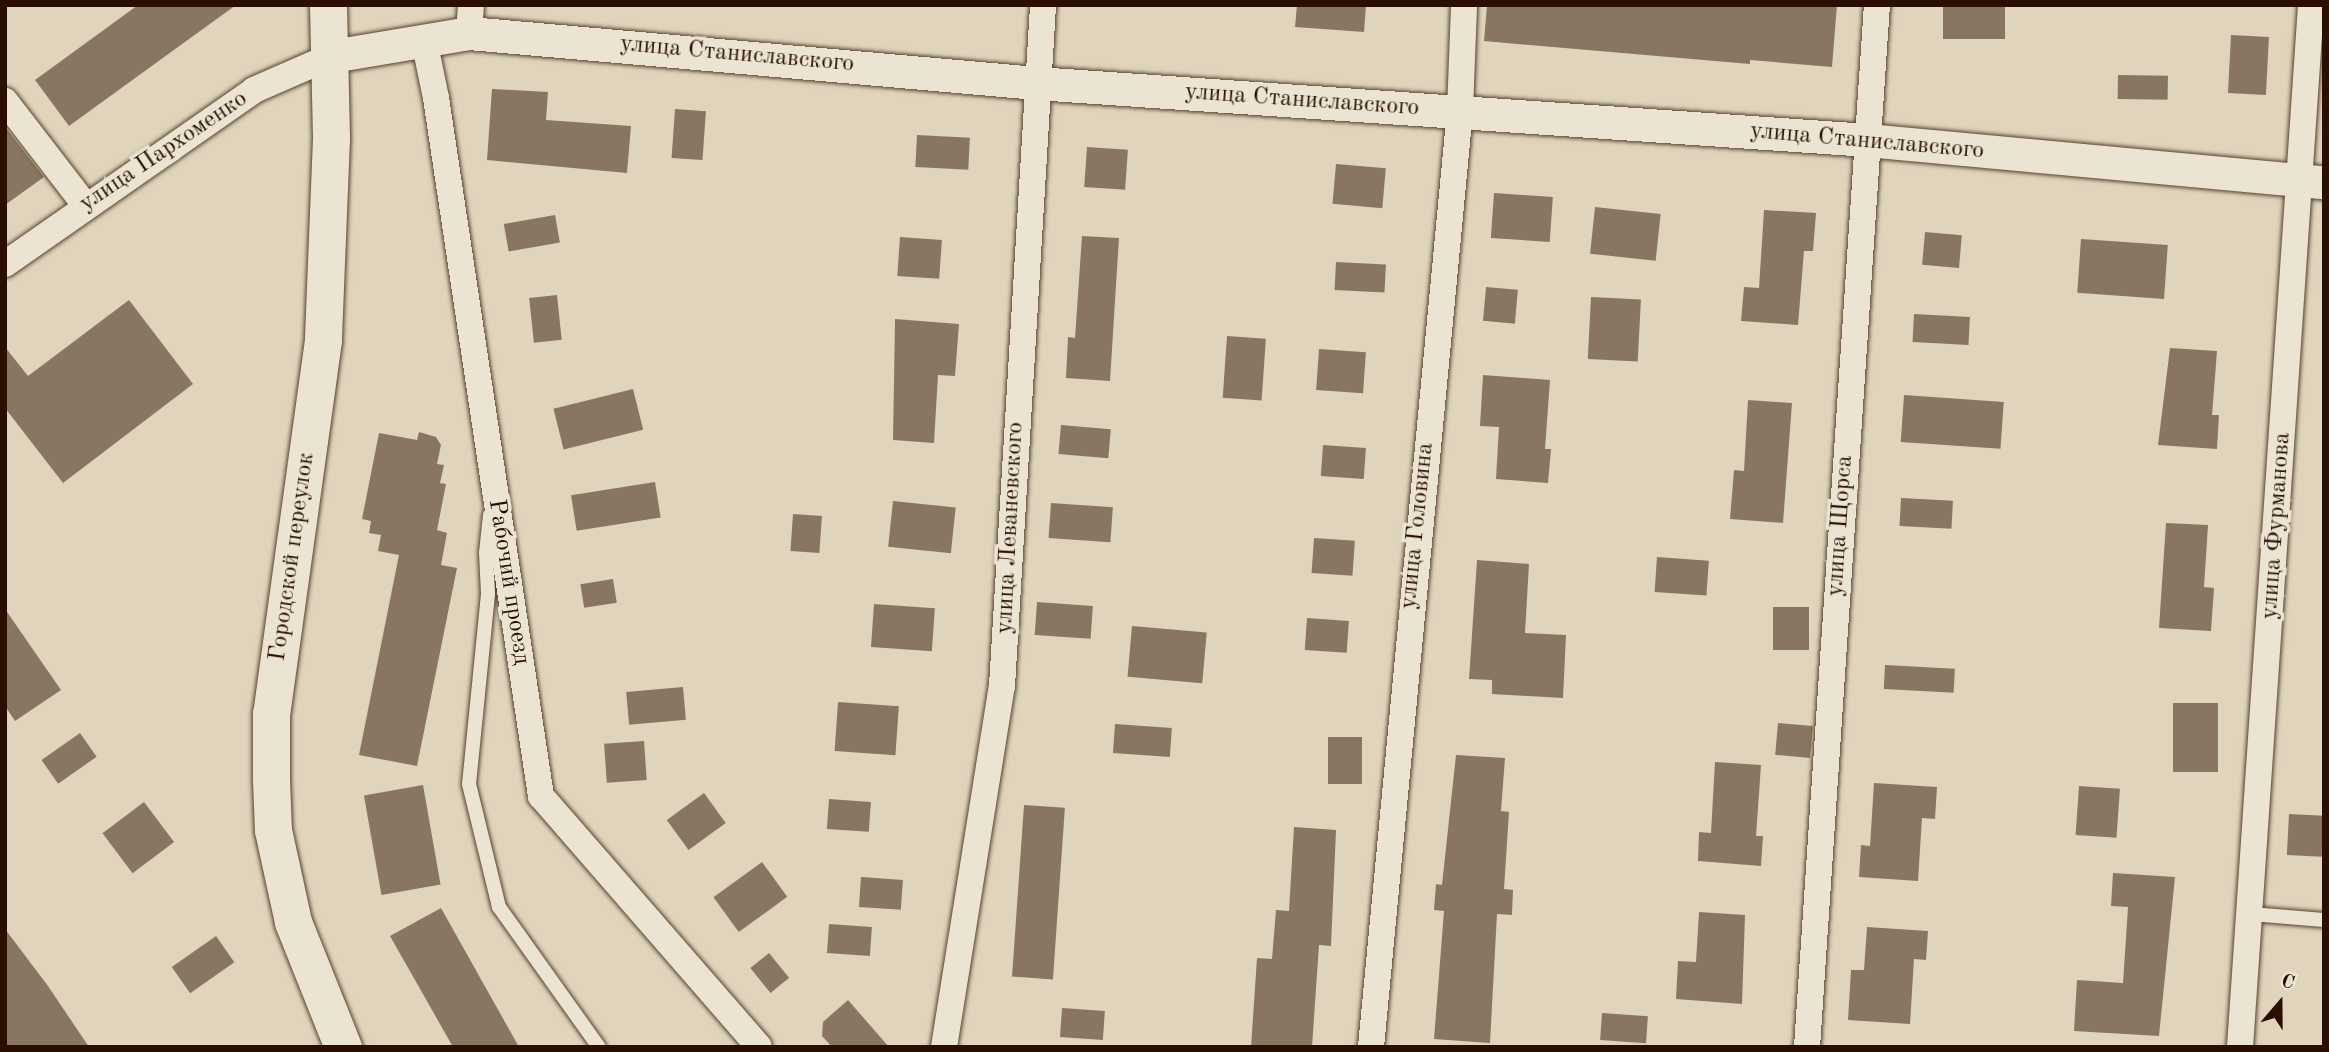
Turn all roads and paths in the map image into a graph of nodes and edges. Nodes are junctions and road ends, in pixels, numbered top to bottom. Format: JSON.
{"nodes":[{"id":1,"x":328,"y":5,"type":"edge"},
{"id":2,"x":1043,"y":5,"type":"edge"},
{"id":3,"x":1464,"y":5,"type":"edge"},
{"id":4,"x":1877,"y":5,"type":"edge"},
{"id":5,"x":2311,"y":5,"type":"edge"},
{"id":6,"x":470,"y":19,"type":"edge"},
{"id":7,"x":424,"y":40,"type":"junction"},
{"id":8,"x":332,"y":56,"type":"junction"},
{"id":9,"x":1036,"y":83,"type":"junction"},
{"id":10,"x":5,"y":101,"type":"edge"},
{"id":11,"x":1460,"y":111,"type":"junction"},
{"id":12,"x":1867,"y":140,"type":"junction"},
{"id":13,"x":2312,"y":181,"type":"edge"},
{"id":14,"x":85,"y":205,"type":"junction"},
{"id":15,"x":5,"y":264,"type":"edge"},
{"id":16,"x":493,"y":489,"type":"junction"},
{"id":17,"x":2251,"y":914,"type":"junction"},
{"id":18,"x":2324,"y":920,"type":"edge"},
{"id":19,"x":343,"y":1047,"type":"edge"},
{"id":20,"x":599,"y":1047,"type":"edge"},
{"id":21,"x":759,"y":1047,"type":"edge"},
{"id":22,"x":944,"y":1047,"type":"edge"},
{"id":23,"x":1371,"y":1047,"type":"edge"},
{"id":24,"x":1807,"y":1047,"type":"edge"},
{"id":25,"x":2240,"y":1047,"type":"edge"}],
"edges":[{"from":1,"to":8,"type":"main road"},
{"from":2,"to":9,"type":"street","name":"улица Леваневского"},
{"from":3,"to":11,"type":"street","name":"улица Головина"},
{"from":4,"to":12,"type":"street","name":"улица Щорса"},
{"from":5,"to":13,"type":"street","name":"улица Фурманова"},
{"from":6,"to":7,"type":"street","name":"улица Станиславского"},
{"from":6,"to":9,"type":"street","name":"улица Станиславского"},
{"from":7,"to":8,"type":"street","name":"улица Станиславского"},
{"from":7,"to":16,"type":"street","name":"Рабочий проезд"},
{"from":8,"to":14,"type":"street","name":"улица Пархоменко"},
{"from":8,"to":19,"type":"main road","name":"Городской переулок"},
{"from":9,"to":11,"type":"street","name":"улица Станиславского"},
{"from":9,"to":22,"type":"street","name":"улица Леваневского"},
{"from":10,"to":14,"type":"street"},
{"from":11,"to":12,"type":"street","name":"улица Станиславского"},
{"from":11,"to":23,"type":"street","name":"улица Головина"},
{"from":12,"to":13,"type":"street","name":"улица Станиславского"},
{"from":12,"to":24,"type":"street","name":"улица Щорса"},
{"from":13,"to":17,"type":"street","name":"улица Фурманова"},
{"from":14,"to":15,"type":"street","name":"улица Пархоменко"},
{"from":16,"to":20,"type":"lane"},
{"from":16,"to":21,"type":"street","name":"Рабочий проезд"},
{"from":17,"to":18,"type":"lane"},
{"from":17,"to":25,"type":"street","name":"улица Фурманова"}]}
